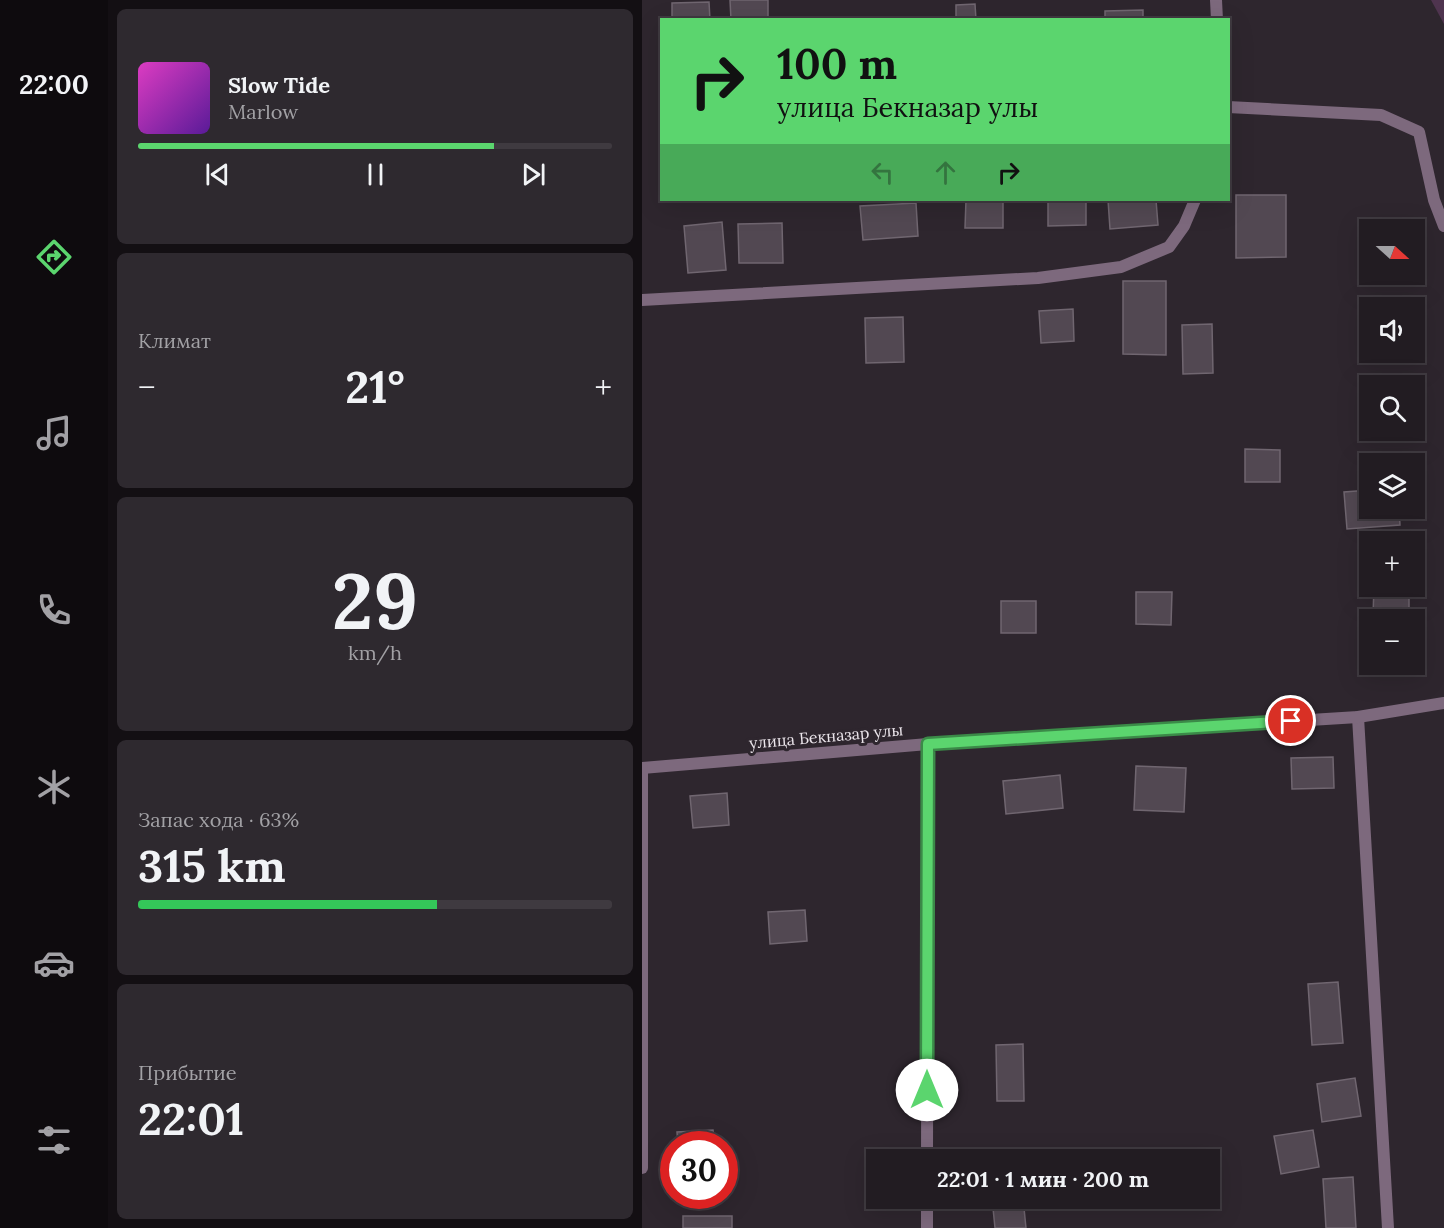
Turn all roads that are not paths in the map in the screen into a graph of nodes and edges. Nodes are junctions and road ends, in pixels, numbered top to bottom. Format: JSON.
{"nodes":[{"id":1,"x":1216,"y":0,"type":"edge"},
{"id":2,"x":1217,"y":18,"type":"edge"},
{"id":3,"x":1230,"y":107,"type":"edge"},
{"id":4,"x":1195,"y":201,"type":"edge"},
{"id":5,"x":1444,"y":226,"type":"edge"},
{"id":6,"x":642,"y":300,"type":"edge"},
{"id":7,"x":1444,"y":703,"type":"edge"},
{"id":8,"x":1358,"y":717,"type":"junction"},
{"id":9,"x":928,"y":744,"type":"junction"},
{"id":10,"x":642,"y":768,"type":"edge"},
{"id":11,"x":927,"y":1149,"type":"edge"},
{"id":12,"x":642,"y":1168,"type":"edge"},
{"id":13,"x":927,"y":1209,"type":"edge"},
{"id":14,"x":927,"y":1228,"type":"edge"},
{"id":15,"x":1388,"y":1228,"type":"edge"}],
"edges":[{"from":1,"to":2,"type":"street"},
{"from":3,"to":5,"type":"street"},
{"from":4,"to":6,"type":"street"},
{"from":7,"to":8,"type":"street","name":"улица Бекназар улы"},
{"from":8,"to":9,"type":"street","name":"улица Бекназар улы"},
{"from":8,"to":15,"type":"street"},
{"from":9,"to":10,"type":"street","name":"улица Бекназар улы"},
{"from":9,"to":11,"type":"street"},
{"from":10,"to":12,"type":"street"},
{"from":13,"to":14,"type":"street"}]}
